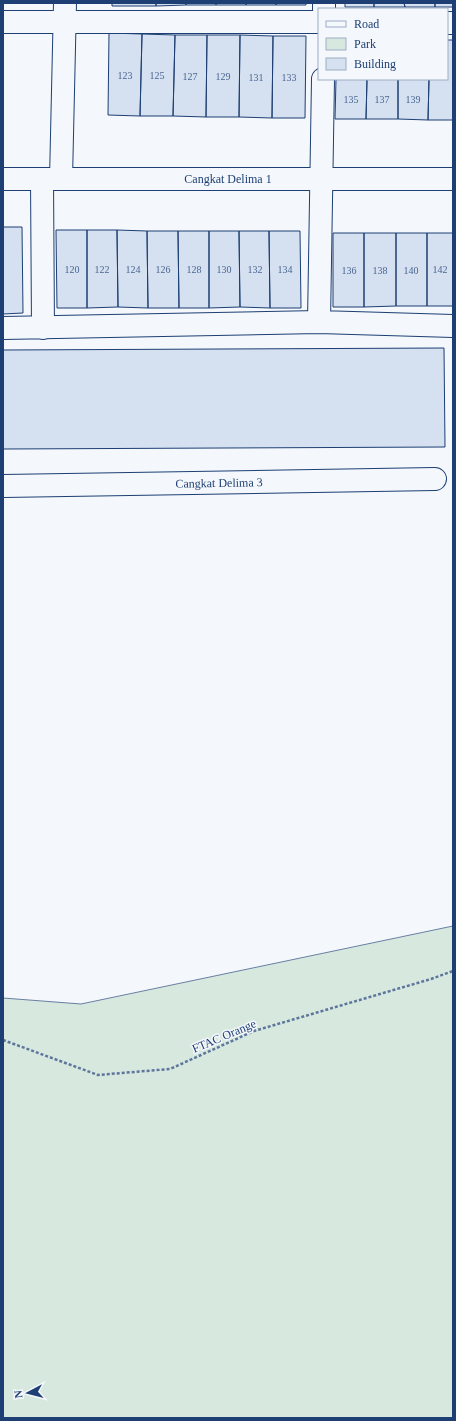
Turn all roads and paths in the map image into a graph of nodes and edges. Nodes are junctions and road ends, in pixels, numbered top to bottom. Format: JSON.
{"nodes":[{"id":1,"x":65,"y":12,"type":"edge"},
{"id":2,"x":3,"y":22,"type":"edge"},
{"id":3,"x":318,"y":22,"type":"edge"},
{"id":4,"x":323,"y":80,"type":"edge"},
{"id":5,"x":321,"y":178,"type":"junction"},
{"id":6,"x":3,"y":179,"type":"edge"},
{"id":7,"x":52,"y":179,"type":"junction"},
{"id":8,"x":453,"y":179,"type":"edge"},
{"id":9,"x":320,"y":322,"type":"junction"},
{"id":10,"x":453,"y":326,"type":"edge"},
{"id":11,"x":3,"y":328,"type":"edge"},
{"id":12,"x":43,"y":328,"type":"junction"},
{"id":13,"x":435,"y":480,"type":"dead end"},
{"id":14,"x":3,"y":486,"type":"edge"},
{"id":15,"x":453,"y":971,"type":"edge"},
{"id":16,"x":3,"y":1040,"type":"edge"}],
"edges":[{"from":1,"to":2,"type":"street"},
{"from":1,"to":3,"type":"street"},
{"from":1,"to":7,"type":"street"},
{"from":4,"to":5,"type":"street"},
{"from":5,"to":7,"type":"street","name":"Cangkat Delima 1"},
{"from":5,"to":8,"type":"street","name":"Cangkat Delima 1"},
{"from":5,"to":9,"type":"street"},
{"from":6,"to":7,"type":"street","name":"Cangkat Delima 1"},
{"from":7,"to":12,"type":"street"},
{"from":9,"to":10,"type":"street"},
{"from":9,"to":12,"type":"street"},
{"from":11,"to":12,"type":"street"},
{"from":13,"to":14,"type":"street","name":"Cangkat Delima 3"},
{"from":15,"to":16,"type":"path","name":"FTAC Orange"}]}
